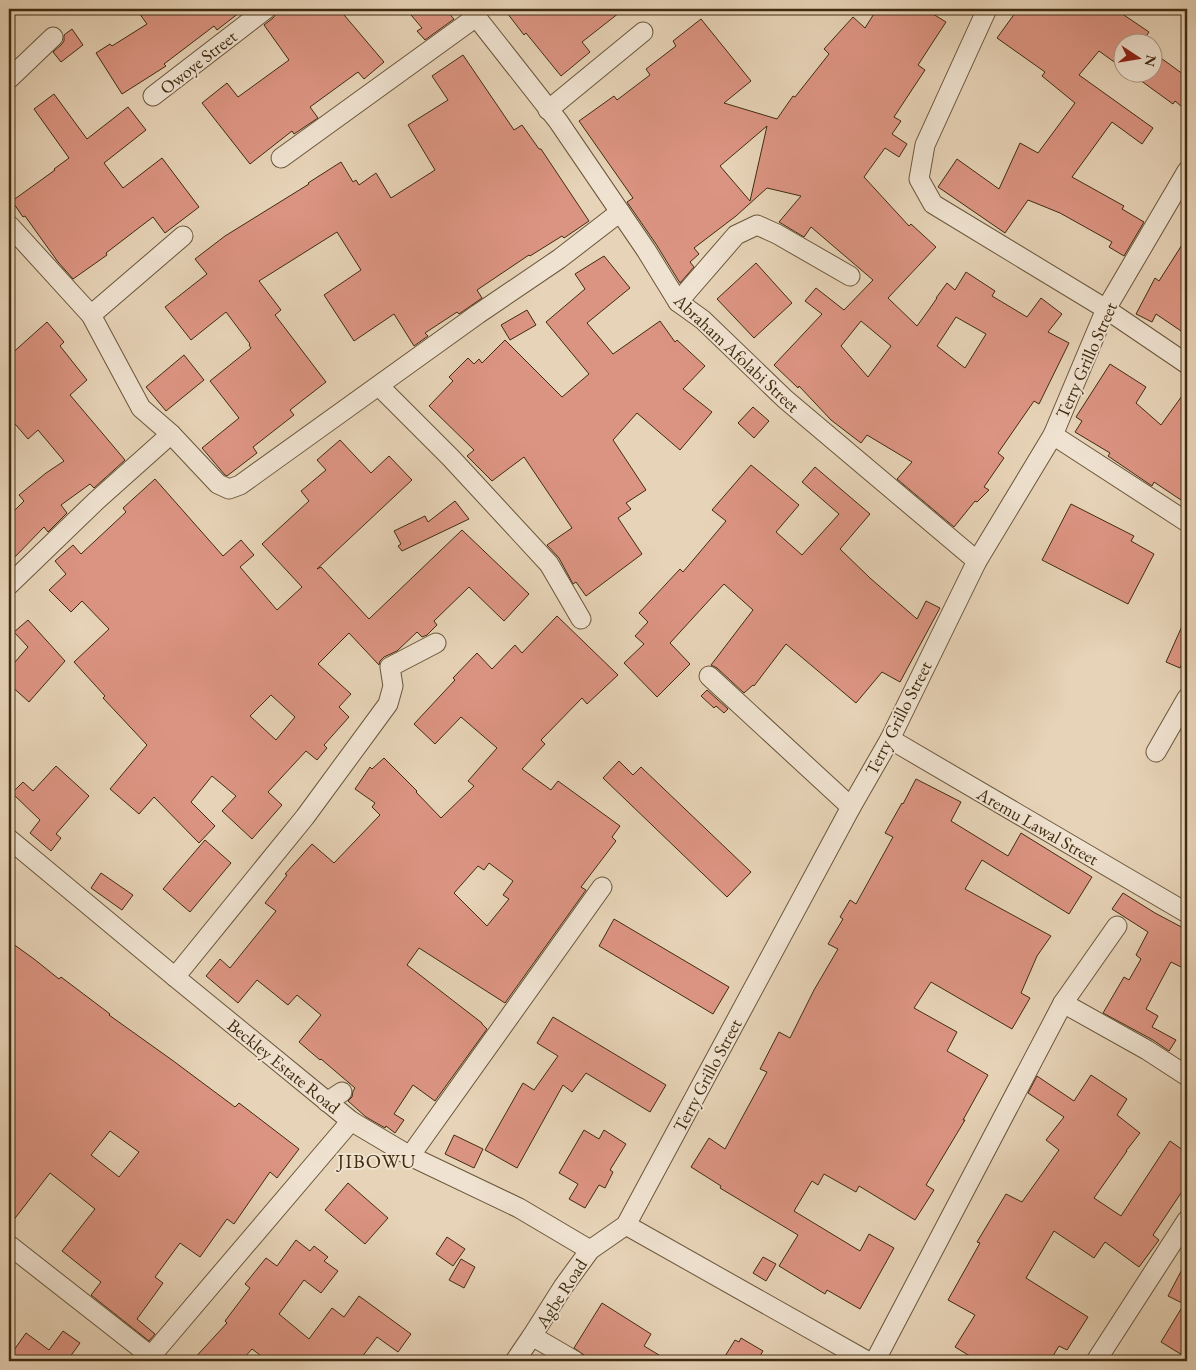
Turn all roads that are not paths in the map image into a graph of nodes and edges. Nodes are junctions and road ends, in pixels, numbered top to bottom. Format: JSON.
{"nodes":[{"id":1,"x":266,"y":9,"type":"edge"},
{"id":2,"x":986,"y":9,"type":"edge"},
{"id":3,"x":473,"y":13,"type":"edge"},
{"id":4,"x":643,"y":32,"type":"dead end"},
{"id":5,"x":53,"y":37,"type":"dead end"},
{"id":6,"x":9,"y":78,"type":"edge"},
{"id":7,"x":153,"y":96,"type":"dead end"},
{"id":8,"x":548,"y":110,"type":"junction"},
{"id":9,"x":281,"y":158,"type":"dead end"},
{"id":10,"x":1187,"y":171,"type":"edge"},
{"id":11,"x":620,"y":212,"type":"junction"},
{"id":12,"x":9,"y":225,"type":"edge"},
{"id":13,"x":183,"y":236,"type":"dead end"},
{"id":14,"x":850,"y":276,"type":"dead end"},
{"id":15,"x":678,"y":302,"type":"junction"},
{"id":16,"x":1106,"y":308,"type":"junction"},
{"id":17,"x":92,"y":315,"type":"junction"},
{"id":18,"x":1187,"y":364,"type":"edge"},
{"id":19,"x":378,"y":386,"type":"junction"},
{"id":20,"x":171,"y":434,"type":"junction"},
{"id":21,"x":1054,"y":435,"type":"junction"},
{"id":22,"x":1187,"y":522,"type":"edge"},
{"id":23,"x":977,"y":561,"type":"junction"},
{"id":24,"x":9,"y":585,"type":"edge"},
{"id":25,"x":581,"y":619,"type":"dead end"},
{"id":26,"x":436,"y":643,"type":"dead end"},
{"id":27,"x":709,"y":676,"type":"dead end"},
{"id":28,"x":1187,"y":698,"type":"edge"},
{"id":29,"x":890,"y":739,"type":"junction"},
{"id":30,"x":1156,"y":752,"type":"dead end"},
{"id":31,"x":851,"y":807,"type":"junction"},
{"id":32,"x":9,"y":839,"type":"edge"},
{"id":33,"x":602,"y":887,"type":"dead end"},
{"id":34,"x":1187,"y":913,"type":"edge"},
{"id":35,"x":1117,"y":926,"type":"dead end"},
{"id":36,"x":175,"y":977,"type":"junction"},
{"id":37,"x":1063,"y":1003,"type":"junction"},
{"id":38,"x":1187,"y":1076,"type":"edge"},
{"id":39,"x":351,"y":1121,"type":"junction"},
{"id":40,"x":410,"y":1156,"type":"junction"},
{"id":41,"x":1187,"y":1220,"type":"edge"},
{"id":42,"x":626,"y":1225,"type":"junction"},
{"id":43,"x":9,"y":1245,"type":"edge"},
{"id":44,"x":590,"y":1250,"type":"junction"},
{"id":45,"x":532,"y":1336,"type":"junction"},
{"id":46,"x":154,"y":1359,"type":"edge"},
{"id":47,"x":515,"y":1361,"type":"edge"},
{"id":48,"x":575,"y":1361,"type":"edge"},
{"id":49,"x":867,"y":1361,"type":"edge"},
{"id":50,"x":876,"y":1361,"type":"edge"},
{"id":51,"x":1096,"y":1361,"type":"edge"}],
"edges":[{"from":1,"to":7,"type":"street","name":"Owoye Street"},
{"from":2,"to":16,"type":"street"},
{"from":3,"to":8,"type":"street","name":"Abraham Afolabi Street"},
{"from":3,"to":9,"type":"street"},
{"from":4,"to":8,"type":"street"},
{"from":5,"to":6,"type":"street"},
{"from":8,"to":11,"type":"street","name":"Abraham Afolabi Street"},
{"from":10,"to":16,"type":"street","name":"Terry Grillo Street"},
{"from":11,"to":15,"type":"street","name":"Abraham Afolabi Street"},
{"from":11,"to":19,"type":"street"},
{"from":12,"to":17,"type":"street"},
{"from":13,"to":17,"type":"street"},
{"from":14,"to":15,"type":"street"},
{"from":15,"to":23,"type":"street","name":"Abraham Afolabi Street"},
{"from":16,"to":18,"type":"street"},
{"from":16,"to":21,"type":"street","name":"Terry Grillo Street"},
{"from":17,"to":20,"type":"street"},
{"from":19,"to":20,"type":"street"},
{"from":19,"to":25,"type":"street"},
{"from":20,"to":24,"type":"street"},
{"from":21,"to":22,"type":"street"},
{"from":21,"to":23,"type":"street","name":"Terry Grillo Street"},
{"from":23,"to":29,"type":"street","name":"Terry Grillo Street"},
{"from":26,"to":36,"type":"street"},
{"from":27,"to":31,"type":"street"},
{"from":28,"to":30,"type":"street"},
{"from":29,"to":31,"type":"street","name":"Terry Grillo Street"},
{"from":29,"to":34,"type":"street","name":"Aremu Lawal Street"},
{"from":31,"to":42,"type":"street","name":"Terry Grillo Street"},
{"from":32,"to":36,"type":"street","name":"Beckley Estate Road"},
{"from":33,"to":40,"type":"street"},
{"from":35,"to":37,"type":"street"},
{"from":36,"to":39,"type":"street","name":"Beckley Estate Road"},
{"from":37,"to":38,"type":"street"},
{"from":37,"to":50,"type":"street"},
{"from":39,"to":40,"type":"street","name":"Beckley Estate Road"},
{"from":39,"to":46,"type":"street"},
{"from":40,"to":44,"type":"street","name":"Beckley Estate Road"},
{"from":41,"to":51,"type":"street"},
{"from":42,"to":44,"type":"street","name":"Terry Grillo Street"},
{"from":42,"to":49,"type":"street"},
{"from":43,"to":46,"type":"street"},
{"from":44,"to":45,"type":"street","name":"Agbe Road"},
{"from":45,"to":47,"type":"street","name":"Agbe Road"},
{"from":45,"to":48,"type":"street"}]}
